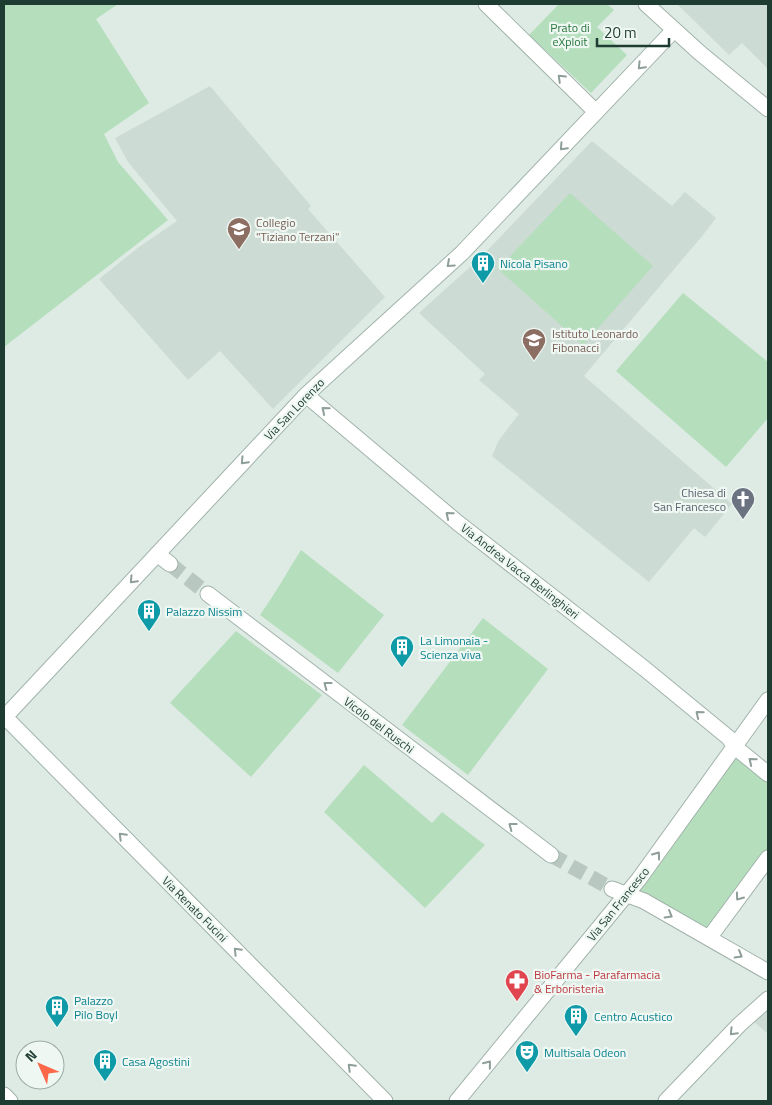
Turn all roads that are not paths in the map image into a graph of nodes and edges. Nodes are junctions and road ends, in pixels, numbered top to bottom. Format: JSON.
{"nodes":[{"id":1,"x":486,"y":4,"type":"edge"},
{"id":2,"x":646,"y":4,"type":"edge"},
{"id":3,"x":674,"y":30,"type":"junction"},
{"id":4,"x":768,"y":109,"type":"edge"},
{"id":5,"x":596,"y":112,"type":"junction"},
{"id":6,"x":306,"y":394,"type":"junction"},
{"id":7,"x":157,"y":554,"type":"junction"},
{"id":8,"x":170,"y":564,"type":"tunnel mouth"},
{"id":9,"x":208,"y":594,"type":"tunnel mouth"},
{"id":10,"x":768,"y":700,"type":"edge"},
{"id":11,"x":4,"y":717,"type":"edge"},
{"id":12,"x":735,"y":747,"type":"junction"},
{"id":13,"x":768,"y":774,"type":"edge"},
{"id":14,"x":551,"y":855,"type":"tunnel mouth"},
{"id":15,"x":768,"y":858,"type":"edge"},
{"id":16,"x":612,"y":889,"type":"tunnel mouth"},
{"id":17,"x":627,"y":894,"type":"junction"},
{"id":18,"x":710,"y":938,"type":"junction"},
{"id":19,"x":768,"y":972,"type":"edge"},
{"id":20,"x":768,"y":999,"type":"edge"},
{"id":21,"x":4,"y":1094,"type":"edge"},
{"id":22,"x":10,"y":1101,"type":"edge"},
{"id":23,"x":385,"y":1101,"type":"edge"},
{"id":24,"x":457,"y":1101,"type":"edge"},
{"id":25,"x":666,"y":1101,"type":"edge"}],
"edges":[{"from":5,"to":1,"type":"street","one_way":true},
{"from":2,"to":3,"type":"street"},
{"from":3,"to":4,"type":"street"},
{"from":3,"to":5,"type":"street","name":"Via San Lorenzo","one_way":true},
{"from":5,"to":6,"type":"street","name":"Via San Lorenzo","one_way":true},
{"from":6,"to":7,"type":"street","name":"Via San Lorenzo","one_way":true},
{"from":12,"to":6,"type":"street","name":"Via Andrea Vacca Berlinghieri","one_way":true},
{"from":7,"to":8,"type":"street"},
{"from":7,"to":11,"type":"street","name":"Via San Lorenzo","one_way":true},
{"from":14,"to":9,"type":"street","name":"Vicolo del Ruschi","one_way":true},
{"from":10,"to":12,"type":"street","name":"Via San Francesco"},
{"from":23,"to":11,"type":"street","name":"Via Renato Fucini","one_way":true},
{"from":13,"to":12,"type":"street","name":"Via Andrea Vacca Berlinghieri","one_way":true},
{"from":17,"to":12,"type":"street","name":"Via San Francesco","one_way":true},
{"from":15,"to":18,"type":"street","one_way":true},
{"from":16,"to":17,"type":"street"},
{"from":17,"to":18,"type":"street","one_way":true},
{"from":24,"to":17,"type":"street","name":"Via San Francesco","one_way":true},
{"from":18,"to":19,"type":"street","one_way":true},
{"from":20,"to":25,"type":"street","one_way":true},
{"from":21,"to":22,"type":"street"}]}
